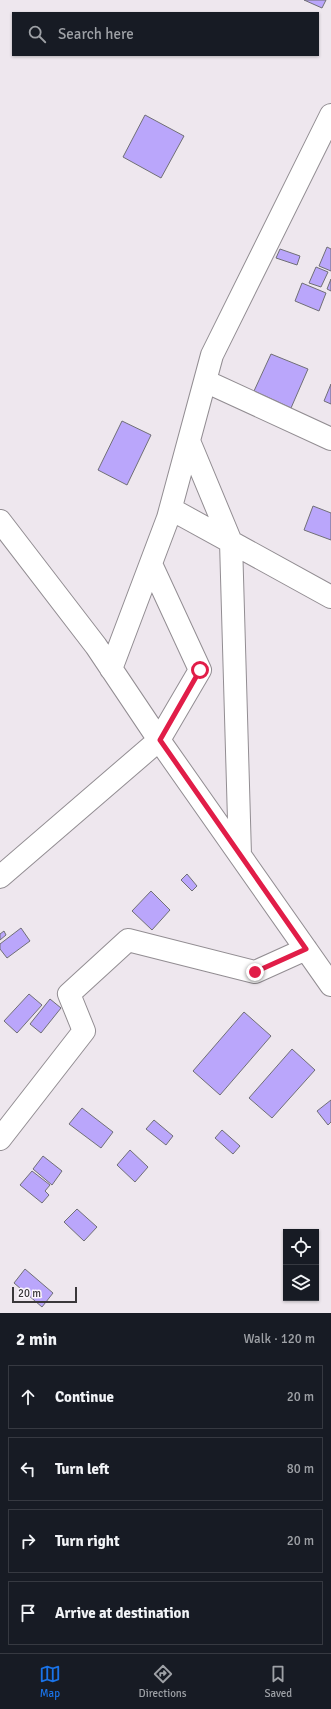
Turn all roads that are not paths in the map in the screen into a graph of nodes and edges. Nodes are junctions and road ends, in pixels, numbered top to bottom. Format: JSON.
{"nodes":[{"id":1,"x":330,"y":120,"type":"edge"},
{"id":2,"x":205,"y":381,"type":"junction"},
{"id":3,"x":331,"y":439,"type":"edge"},
{"id":4,"x":189,"y":441,"type":"junction"},
{"id":5,"x":171,"y":508,"type":"junction"},
{"id":6,"x":0,"y":521,"type":"edge"},
{"id":7,"x":231,"y":542,"type":"junction"},
{"id":8,"x":151,"y":564,"type":"junction"},
{"id":9,"x":330,"y":594,"type":"edge"},
{"id":10,"x":111,"y":669,"type":"junction"},
{"id":11,"x":160,"y":740,"type":"junction"},
{"id":12,"x":240,"y":854,"type":"junction"},
{"id":13,"x":0,"y":877,"type":"edge"},
{"id":14,"x":306,"y":949,"type":"junction"},
{"id":15,"x":331,"y":985,"type":"edge"},
{"id":16,"x":0,"y":1139,"type":"edge"}],
"edges":[{"from":1,"to":2,"type":"street"},
{"from":2,"to":3,"type":"street"},
{"from":2,"to":4,"type":"street"},
{"from":4,"to":5,"type":"street"},
{"from":4,"to":7,"type":"street"},
{"from":5,"to":7,"type":"street"},
{"from":5,"to":8,"type":"street"},
{"from":6,"to":10,"type":"street"},
{"from":7,"to":9,"type":"street"},
{"from":7,"to":12,"type":"street"},
{"from":8,"to":10,"type":"street"},
{"from":8,"to":11,"type":"street"},
{"from":10,"to":11,"type":"street"},
{"from":11,"to":12,"type":"street"},
{"from":11,"to":13,"type":"street"},
{"from":12,"to":14,"type":"street"},
{"from":14,"to":15,"type":"street"},
{"from":14,"to":16,"type":"street"}]}
